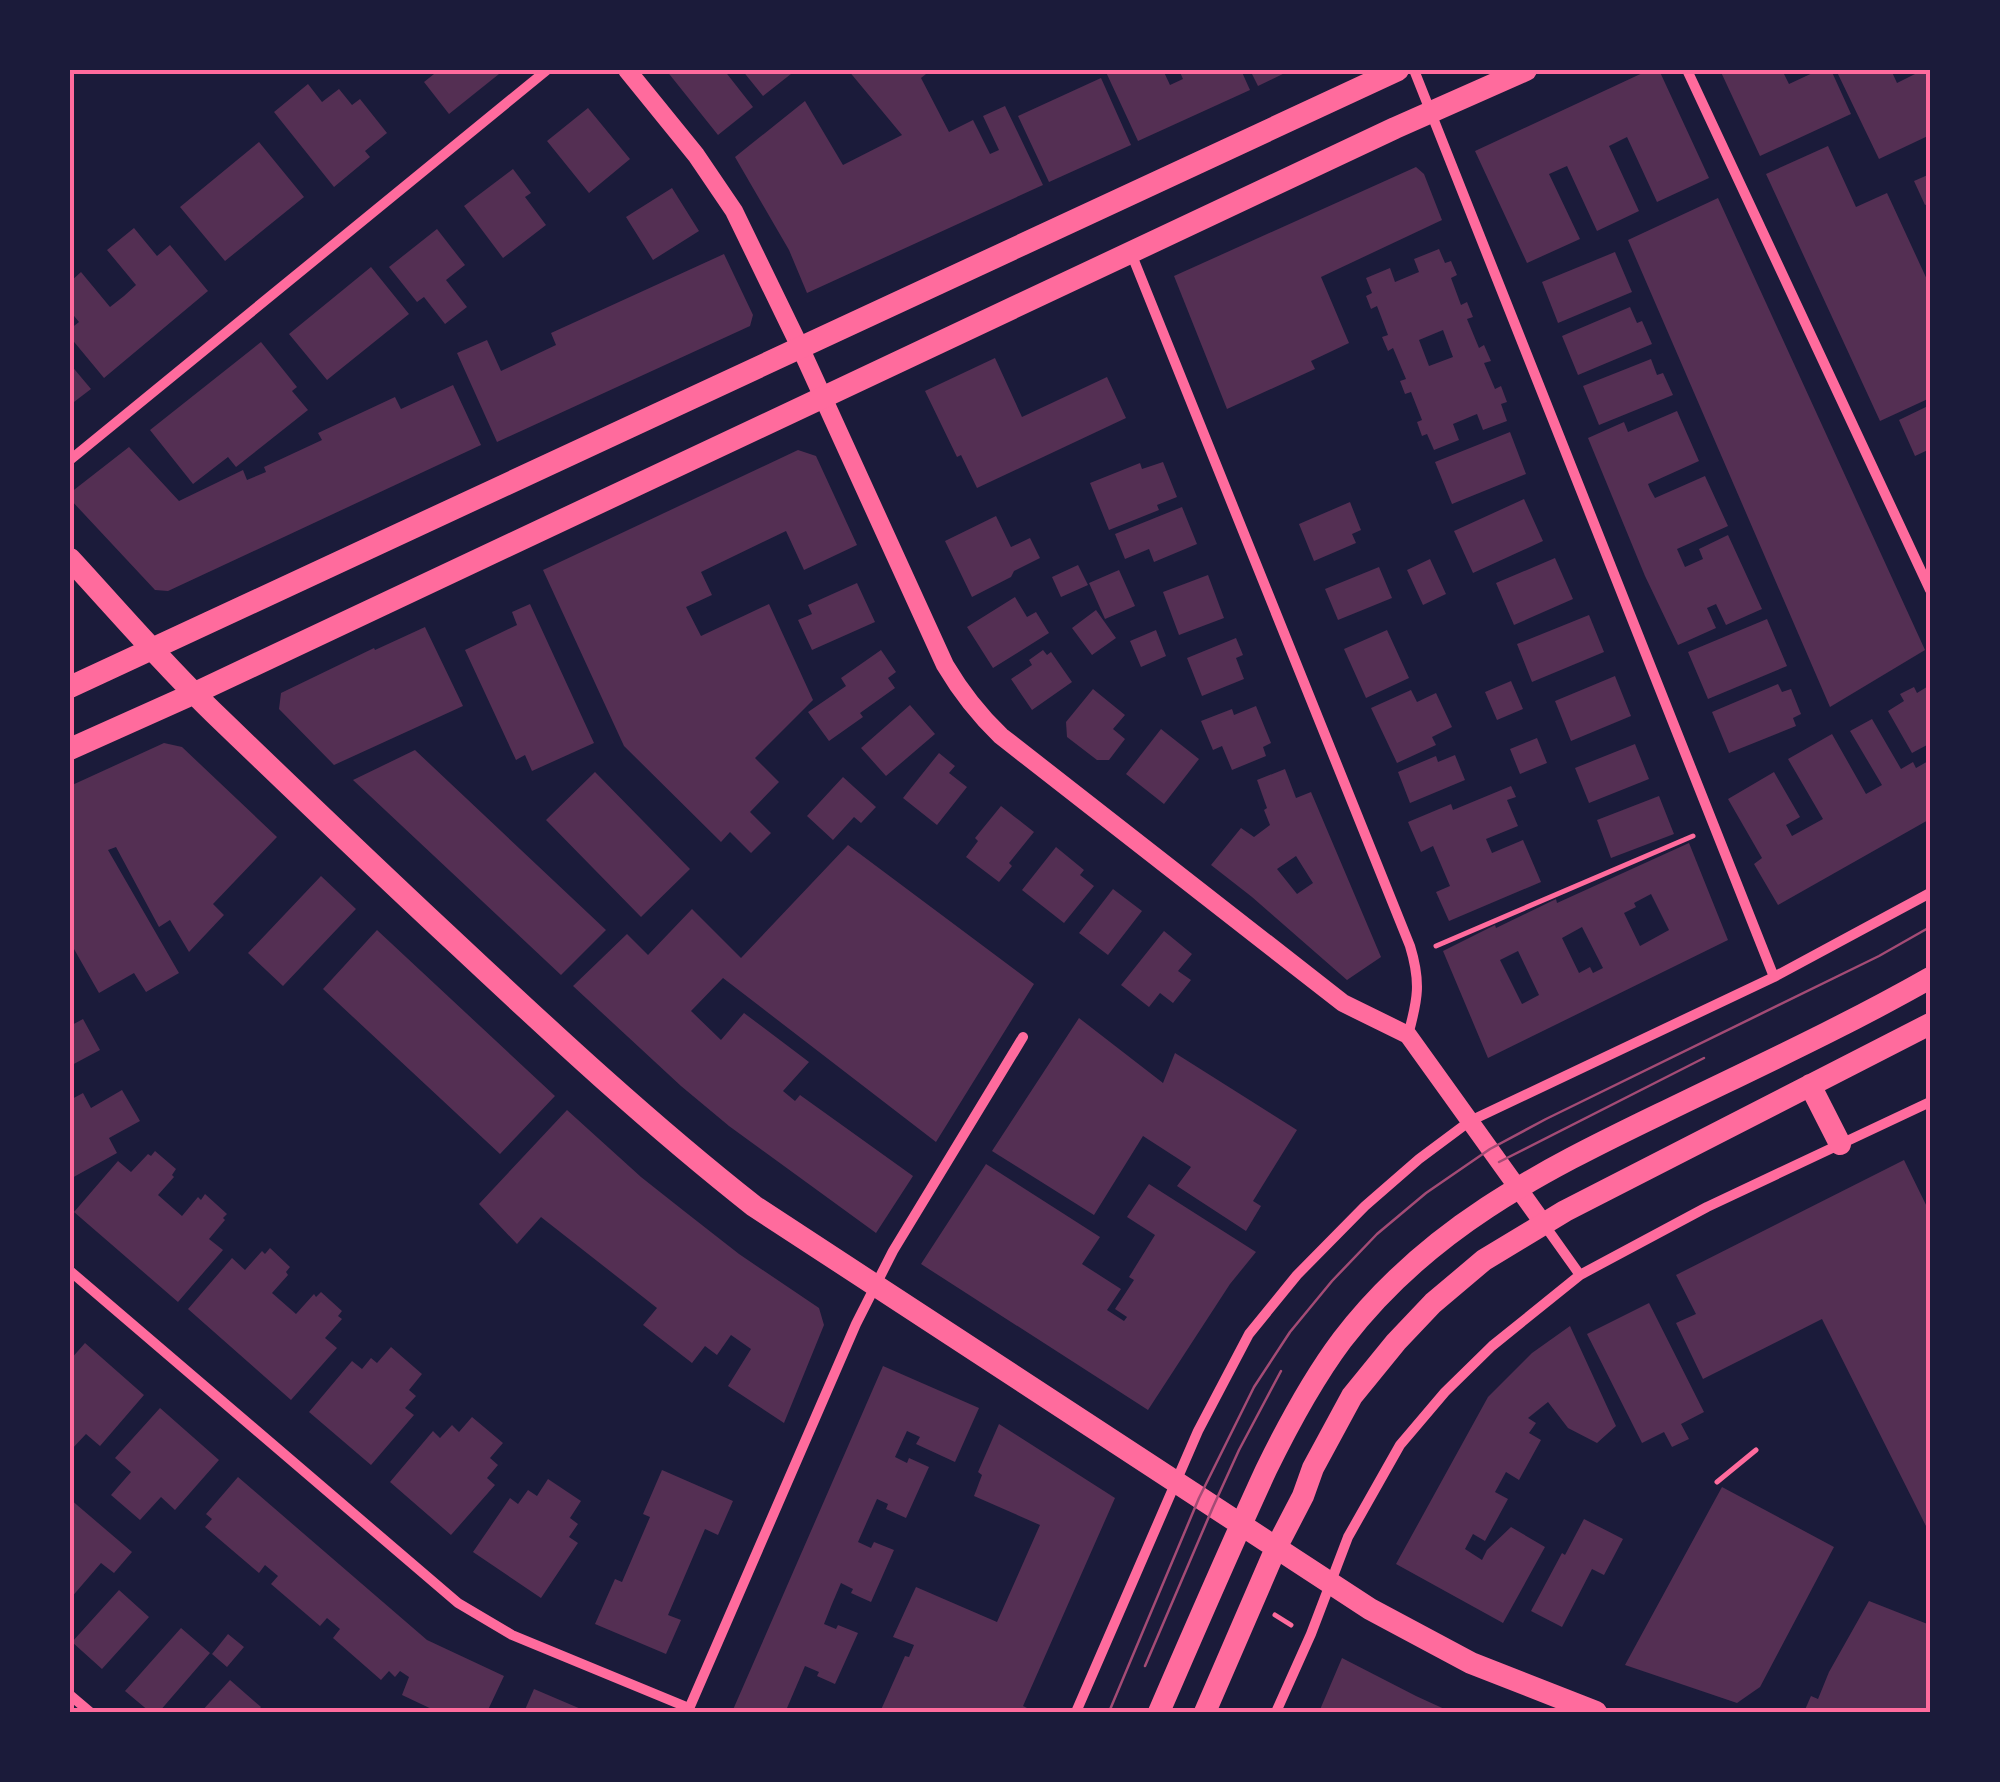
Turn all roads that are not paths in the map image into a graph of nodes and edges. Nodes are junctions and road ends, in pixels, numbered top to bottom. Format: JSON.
{"nodes":[{"id":1,"x":547,"y":70,"type":"edge"},
{"id":2,"x":627,"y":70,"type":"edge"},
{"id":3,"x":1398,"y":70,"type":"edge"},
{"id":4,"x":1414,"y":70,"type":"edge"},
{"id":5,"x":1526,"y":70,"type":"edge"},
{"id":6,"x":1687,"y":70,"type":"edge"},
{"id":7,"x":1430,"y":112,"type":"junction"},
{"id":8,"x":1130,"y":252,"type":"junction"},
{"id":9,"x":800,"y":347,"type":"junction"},
{"id":10,"x":822,"y":397,"type":"junction"},
{"id":11,"x":70,"y":460,"type":"edge"},
{"id":12,"x":70,"y":559,"type":"edge"},
{"id":13,"x":1930,"y":590,"type":"edge"},
{"id":14,"x":154,"y":649,"type":"junction"},
{"id":15,"x":70,"y":687,"type":"edge"},
{"id":16,"x":194,"y":693,"type":"junction"},
{"id":17,"x":70,"y":749,"type":"edge"},
{"id":18,"x":1930,"y":894,"type":"edge"},
{"id":19,"x":1774,"y":977,"type":"junction"},
{"id":20,"x":1930,"y":978,"type":"edge"},
{"id":21,"x":1930,"y":1024,"type":"edge"},
{"id":22,"x":1408,"y":1035,"type":"junction"},
{"id":23,"x":1023,"y":1037,"type":"dead end"},
{"id":24,"x":1810,"y":1086,"type":"junction"},
{"id":25,"x":1930,"y":1102,"type":"edge"},
{"id":26,"x":1470,"y":1121,"type":"junction"},
{"id":27,"x":1840,"y":1144,"type":"junction"},
{"id":28,"x":1517,"y":1187,"type":"junction"},
{"id":29,"x":1544,"y":1224,"type":"junction"},
{"id":30,"x":70,"y":1271,"type":"edge"},
{"id":31,"x":1580,"y":1275,"type":"junction"},
{"id":32,"x":875,"y":1286,"type":"junction"},
{"id":33,"x":1175,"y":1482,"type":"junction"},
{"id":34,"x":1240,"y":1524,"type":"junction"},
{"id":35,"x":1276,"y":1548,"type":"junction"},
{"id":36,"x":1330,"y":1583,"type":"junction"},
{"id":37,"x":70,"y":1695,"type":"edge"},
{"id":38,"x":688,"y":1710,"type":"edge"},
{"id":39,"x":90,"y":1712,"type":"edge"},
{"id":40,"x":1076,"y":1712,"type":"edge"},
{"id":41,"x":1158,"y":1712,"type":"edge"},
{"id":42,"x":1205,"y":1712,"type":"edge"},
{"id":43,"x":1276,"y":1712,"type":"edge"},
{"id":44,"x":1596,"y":1712,"type":"edge"}],
"edges":[{"from":1,"to":11,"type":"street"},
{"from":2,"to":9,"type":"street"},
{"from":3,"to":9,"type":"main road"},
{"from":4,"to":7,"type":"street"},
{"from":5,"to":7,"type":"main road"},
{"from":6,"to":13,"type":"street"},
{"from":7,"to":8,"type":"main road"},
{"from":7,"to":19,"type":"street"},
{"from":8,"to":10,"type":"main road"},
{"from":8,"to":22,"type":"street"},
{"from":9,"to":10,"type":"street"},
{"from":9,"to":14,"type":"main road"},
{"from":10,"to":16,"type":"main road"},
{"from":10,"to":22,"type":"street"},
{"from":12,"to":14,"type":"main road"},
{"from":14,"to":15,"type":"main road"},
{"from":14,"to":16,"type":"main road"},
{"from":16,"to":17,"type":"main road"},
{"from":16,"to":32,"type":"main road"},
{"from":18,"to":19,"type":"street"},
{"from":19,"to":26,"type":"street"},
{"from":20,"to":28,"type":"main road"},
{"from":21,"to":24,"type":"main road"},
{"from":22,"to":26,"type":"street"},
{"from":23,"to":32,"type":"street"},
{"from":24,"to":27,"type":"main road"},
{"from":24,"to":29,"type":"main road"},
{"from":25,"to":27,"type":"street"},
{"from":26,"to":28,"type":"street"},
{"from":26,"to":33,"type":"street"},
{"from":27,"to":31,"type":"street"},
{"from":28,"to":29,"type":"street"},
{"from":28,"to":34,"type":"main road"},
{"from":29,"to":31,"type":"street"},
{"from":29,"to":35,"type":"main road"},
{"from":30,"to":38,"type":"street"},
{"from":31,"to":36,"type":"street"},
{"from":32,"to":33,"type":"main road"},
{"from":32,"to":38,"type":"street"},
{"from":33,"to":34,"type":"main road"},
{"from":33,"to":40,"type":"street"},
{"from":34,"to":35,"type":"main road"},
{"from":34,"to":41,"type":"main road"},
{"from":35,"to":36,"type":"main road"},
{"from":35,"to":42,"type":"main road"},
{"from":36,"to":43,"type":"street"},
{"from":36,"to":44,"type":"main road"},
{"from":37,"to":39,"type":"street"}]}
